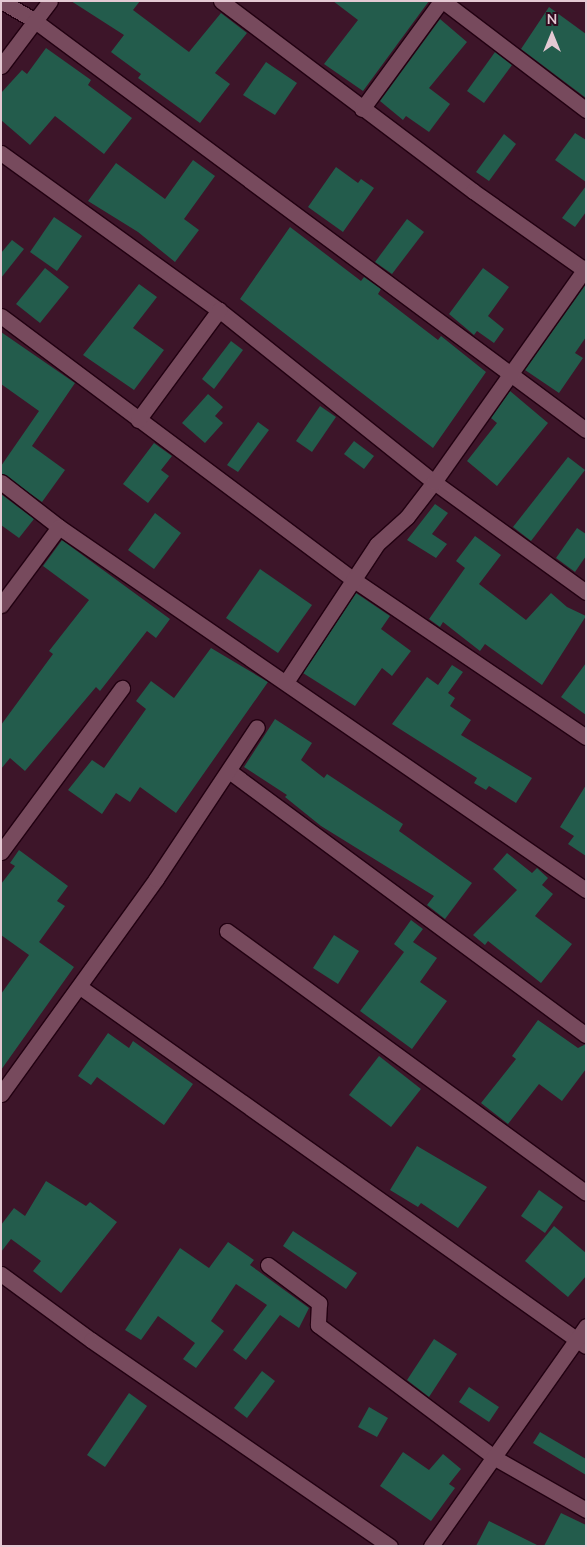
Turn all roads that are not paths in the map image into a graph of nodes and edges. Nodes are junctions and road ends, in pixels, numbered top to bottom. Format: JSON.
{"nodes":[{"id":1,"x":50,"y":1,"type":"edge"},
{"id":2,"x":221,"y":1,"type":"edge"},
{"id":3,"x":442,"y":1,"type":"edge"},
{"id":4,"x":1,"y":2,"type":"edge"},
{"id":5,"x":35,"y":21,"type":"junction"},
{"id":6,"x":1,"y":66,"type":"edge"},
{"id":7,"x":362,"y":109,"type":"junction"},
{"id":8,"x":586,"y":110,"type":"edge"},
{"id":9,"x":1,"y":153,"type":"edge"},
{"id":10,"x":585,"y":269,"type":"edge"},
{"id":11,"x":219,"y":310,"type":"junction"},
{"id":12,"x":1,"y":316,"type":"edge"},
{"id":13,"x":509,"y":373,"type":"junction"},
{"id":14,"x":138,"y":420,"type":"junction"},
{"id":15,"x":586,"y":430,"type":"edge"},
{"id":16,"x":1,"y":482,"type":"edge"},
{"id":17,"x":434,"y":482,"type":"junction"},
{"id":18,"x":59,"y":526,"type":"junction"},
{"id":19,"x":354,"y":580,"type":"junction"},
{"id":20,"x":586,"y":592,"type":"edge"},
{"id":21,"x":1,"y":605,"type":"edge"},
{"id":22,"x":286,"y":682,"type":"junction"},
{"id":23,"x":122,"y":688,"type":"dead end"},
{"id":24,"x":257,"y":727,"type":"dead end"},
{"id":25,"x":586,"y":737,"type":"edge"},
{"id":26,"x":229,"y":771,"type":"junction"},
{"id":27,"x":1,"y":852,"type":"edge"},
{"id":28,"x":586,"y":890,"type":"edge"},
{"id":29,"x":227,"y":931,"type":"dead end"},
{"id":30,"x":80,"y":987,"type":"junction"},
{"id":31,"x":586,"y":1035,"type":"edge"},
{"id":32,"x":1,"y":1094,"type":"edge"},
{"id":33,"x":586,"y":1193,"type":"edge"},
{"id":34,"x":268,"y":1265,"type":"dead end"},
{"id":35,"x":1,"y":1274,"type":"edge"},
{"id":36,"x":586,"y":1326,"type":"edge"},
{"id":37,"x":581,"y":1342,"type":"edge"},
{"id":38,"x":496,"y":1458,"type":"junction"},
{"id":39,"x":586,"y":1510,"type":"edge"},
{"id":40,"x":390,"y":1546,"type":"edge"},
{"id":41,"x":431,"y":1546,"type":"edge"}],
"edges":[{"from":1,"to":5,"type":"street"},
{"from":2,"to":7,"type":"street"},
{"from":3,"to":7,"type":"street"},
{"from":3,"to":8,"type":"street"},
{"from":4,"to":5,"type":"street"},
{"from":5,"to":6,"type":"street"},
{"from":5,"to":13,"type":"street"},
{"from":7,"to":10,"type":"street"},
{"from":9,"to":11,"type":"street"},
{"from":10,"to":13,"type":"street"},
{"from":11,"to":14,"type":"street"},
{"from":11,"to":17,"type":"street"},
{"from":12,"to":14,"type":"street"},
{"from":13,"to":15,"type":"street"},
{"from":13,"to":17,"type":"street"},
{"from":14,"to":19,"type":"street"},
{"from":16,"to":18,"type":"street"},
{"from":17,"to":19,"type":"street"},
{"from":17,"to":20,"type":"street"},
{"from":18,"to":21,"type":"street"},
{"from":18,"to":22,"type":"street"},
{"from":19,"to":22,"type":"street"},
{"from":19,"to":25,"type":"street"},
{"from":22,"to":28,"type":"street"},
{"from":23,"to":27,"type":"street"},
{"from":24,"to":26,"type":"street"},
{"from":26,"to":30,"type":"street"},
{"from":26,"to":31,"type":"street"},
{"from":29,"to":33,"type":"street"},
{"from":30,"to":32,"type":"street"},
{"from":30,"to":37,"type":"street"},
{"from":34,"to":38,"type":"street"},
{"from":35,"to":40,"type":"street"},
{"from":36,"to":37,"type":"street"},
{"from":37,"to":38,"type":"street"},
{"from":38,"to":39,"type":"street"},
{"from":38,"to":41,"type":"street"}]}
